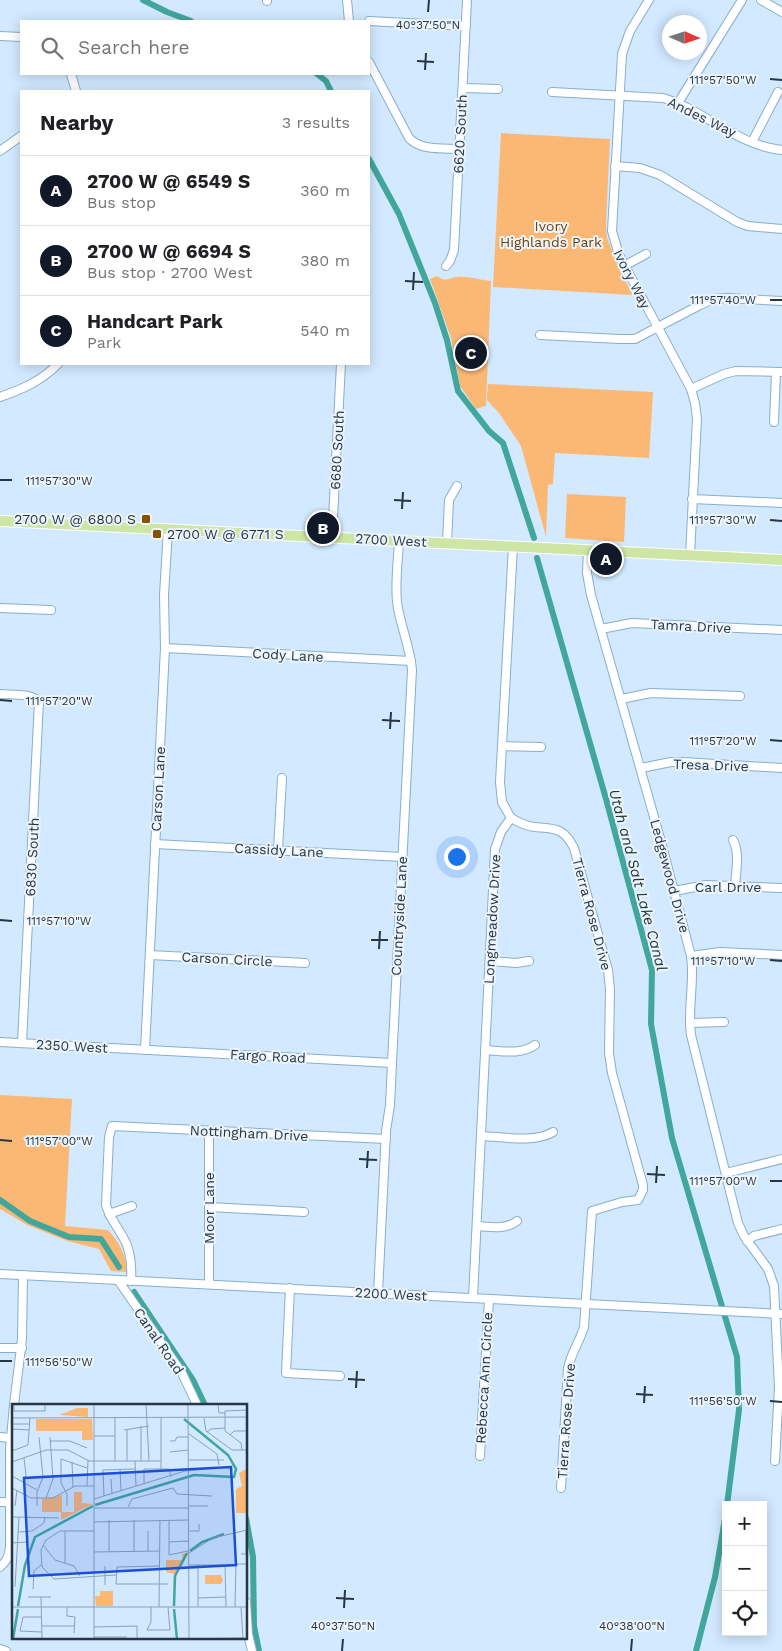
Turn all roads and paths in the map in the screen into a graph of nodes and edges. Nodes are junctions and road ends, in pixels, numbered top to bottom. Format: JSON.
{"nodes":[{"id":1,"x":348,"y":0,"type":"edge"},
{"id":2,"x":467,"y":0,"type":"edge"},
{"id":3,"x":649,"y":0,"type":"edge"},
{"id":4,"x":742,"y":0,"type":"edge"},
{"id":5,"x":761,"y":0,"type":"edge"},
{"id":6,"x":782,"y":12,"type":"edge"},
{"id":7,"x":349,"y":20,"type":"edge"},
{"id":8,"x":370,"y":21,"type":"edge"},
{"id":9,"x":466,"y":26,"type":"junction"},
{"id":10,"x":0,"y":36,"type":"edge"},
{"id":11,"x":20,"y":37,"type":"edge"},
{"id":12,"x":370,"y":64,"type":"edge"},
{"id":13,"x":71,"y":75,"type":"edge"},
{"id":14,"x":463,"y":88,"type":"junction"},
{"id":15,"x":76,"y":90,"type":"edge"},
{"id":16,"x":498,"y":90,"type":"dead end"},
{"id":17,"x":552,"y":92,"type":"dead end"},
{"id":18,"x":778,"y":92,"type":"dead end"},
{"id":19,"x":618,"y":96,"type":"junction"},
{"id":20,"x":678,"y":103,"type":"junction"},
{"id":21,"x":20,"y":137,"type":"edge"},
{"id":22,"x":752,"y":142,"type":"junction"},
{"id":23,"x":460,"y":149,"type":"junction"},
{"id":24,"x":782,"y":150,"type":"edge"},
{"id":25,"x":0,"y":151,"type":"edge"},
{"id":26,"x":615,"y":166,"type":"junction"},
{"id":27,"x":782,"y":229,"type":"edge"},
{"id":28,"x":646,"y":254,"type":"dead end"},
{"id":29,"x":446,"y":266,"type":"dead end"},
{"id":30,"x":624,"y":266,"type":"junction"},
{"id":31,"x":782,"y":300,"type":"edge"},
{"id":32,"x":657,"y":327,"type":"junction"},
{"id":33,"x":540,"y":335,"type":"dead end"},
{"id":34,"x":57,"y":365,"type":"edge"},
{"id":35,"x":341,"y":365,"type":"edge"},
{"id":36,"x":779,"y":372,"type":"edge"},
{"id":37,"x":691,"y":389,"type":"junction"},
{"id":38,"x":0,"y":397,"type":"edge"},
{"id":39,"x":774,"y":422,"type":"dead end"},
{"id":40,"x":457,"y":486,"type":"dead end"},
{"id":41,"x":692,"y":499,"type":"junction"},
{"id":42,"x":782,"y":503,"type":"edge"},
{"id":43,"x":0,"y":521,"type":"edge"},
{"id":44,"x":168,"y":529,"type":"junction"},
{"id":45,"x":332,"y":537,"type":"junction"},
{"id":46,"x":399,"y":541,"type":"junction"},
{"id":47,"x":447,"y":543,"type":"junction"},
{"id":48,"x":513,"y":546,"type":"junction"},
{"id":49,"x":588,"y":550,"type":"junction"},
{"id":50,"x":690,"y":555,"type":"junction"},
{"id":51,"x":782,"y":560,"type":"edge"},
{"id":52,"x":0,"y":608,"type":"edge"},
{"id":53,"x":51,"y":610,"type":"dead end"},
{"id":54,"x":601,"y":630,"type":"junction"},
{"id":55,"x":782,"y":630,"type":"edge"},
{"id":56,"x":165,"y":648,"type":"junction"},
{"id":57,"x":411,"y":661,"type":"junction"},
{"id":58,"x":0,"y":694,"type":"edge"},
{"id":59,"x":740,"y":696,"type":"dead end"},
{"id":60,"x":621,"y":699,"type":"junction"},
{"id":61,"x":502,"y":746,"type":"junction"},
{"id":62,"x":541,"y":747,"type":"dead end"},
{"id":63,"x":641,"y":768,"type":"junction"},
{"id":64,"x":782,"y":768,"type":"edge"},
{"id":65,"x":282,"y":778,"type":"dead end"},
{"id":66,"x":511,"y":818,"type":"junction"},
{"id":67,"x":732,"y":840,"type":"dead end"},
{"id":68,"x":155,"y":844,"type":"junction"},
{"id":69,"x":278,"y":850,"type":"junction"},
{"id":70,"x":402,"y":857,"type":"junction"},
{"id":71,"x":735,"y":886,"type":"junction"},
{"id":72,"x":782,"y":888,"type":"edge"},
{"id":73,"x":674,"y":891,"type":"junction"},
{"id":74,"x":150,"y":955,"type":"junction"},
{"id":75,"x":782,"y":955,"type":"edge"},
{"id":76,"x":691,"y":956,"type":"junction"},
{"id":77,"x":529,"y":961,"type":"dead end"},
{"id":78,"x":305,"y":962,"type":"dead end"},
{"id":79,"x":490,"y":962,"type":"junction"},
{"id":80,"x":724,"y":1022,"type":"dead end"},
{"id":81,"x":690,"y":1023,"type":"junction"},
{"id":82,"x":0,"y":1042,"type":"edge"},
{"id":83,"x":22,"y":1044,"type":"junction"},
{"id":84,"x":535,"y":1045,"type":"dead end"},
{"id":85,"x":145,"y":1050,"type":"junction"},
{"id":86,"x":485,"y":1050,"type":"junction"},
{"id":87,"x":392,"y":1063,"type":"junction"},
{"id":88,"x":209,"y":1131,"type":"junction"},
{"id":89,"x":553,"y":1132,"type":"dead end"},
{"id":90,"x":482,"y":1136,"type":"junction"},
{"id":91,"x":386,"y":1139,"type":"junction"},
{"id":92,"x":782,"y":1159,"type":"edge"},
{"id":93,"x":726,"y":1173,"type":"junction"},
{"id":94,"x":132,"y":1206,"type":"dead end"},
{"id":95,"x":209,"y":1207,"type":"junction"},
{"id":96,"x":304,"y":1212,"type":"dead end"},
{"id":97,"x":109,"y":1214,"type":"junction"},
{"id":98,"x":517,"y":1221,"type":"dead end"},
{"id":99,"x":478,"y":1226,"type":"junction"},
{"id":100,"x":782,"y":1229,"type":"edge"},
{"id":101,"x":747,"y":1241,"type":"junction"},
{"id":102,"x":0,"y":1274,"type":"edge"},
{"id":103,"x":23,"y":1275,"type":"junction"},
{"id":104,"x":118,"y":1280,"type":"junction"},
{"id":105,"x":131,"y":1281,"type":"junction"},
{"id":106,"x":209,"y":1284,"type":"junction"},
{"id":107,"x":290,"y":1288,"type":"junction"},
{"id":108,"x":378,"y":1293,"type":"junction"},
{"id":109,"x":473,"y":1298,"type":"junction"},
{"id":110,"x":489,"y":1299,"type":"junction"},
{"id":111,"x":586,"y":1304,"type":"junction"},
{"id":112,"x":778,"y":1314,"type":"edge"},
{"id":113,"x":0,"y":1348,"type":"edge"},
{"id":114,"x":22,"y":1348,"type":"junction"},
{"id":115,"x":340,"y":1376,"type":"dead end"},
{"id":116,"x":14,"y":1404,"type":"edge"},
{"id":117,"x":197,"y":1404,"type":"edge"},
{"id":118,"x":12,"y":1422,"type":"edge"},
{"id":119,"x":0,"y":1438,"type":"edge"},
{"id":120,"x":10,"y":1438,"type":"junction"},
{"id":121,"x":480,"y":1456,"type":"dead end"},
{"id":122,"x":775,"y":1461,"type":"dead end"},
{"id":123,"x":561,"y":1488,"type":"dead end"},
{"id":124,"x":0,"y":1502,"type":"edge"},
{"id":125,"x":11,"y":1502,"type":"junction"},
{"id":126,"x":0,"y":1567,"type":"edge"},
{"id":127,"x":248,"y":1634,"type":"edge"},
{"id":128,"x":0,"y":1649,"type":"edge"},
{"id":129,"x":6,"y":1651,"type":"edge"},
{"id":130,"x":252,"y":1651,"type":"edge"}],
"edges":[{"from":1,"to":7,"type":"street"},
{"from":2,"to":9,"type":"street","name":"6620 South"},
{"from":3,"to":19,"type":"street","name":"Ivory Way"},
{"from":4,"to":20,"type":"street"},
{"from":5,"to":6,"type":"street"},
{"from":8,"to":9,"type":"street"},
{"from":9,"to":14,"type":"street","name":"6620 South"},
{"from":10,"to":11,"type":"street"},
{"from":12,"to":23,"type":"street"},
{"from":13,"to":15,"type":"street"},
{"from":14,"to":16,"type":"street"},
{"from":14,"to":23,"type":"street","name":"6620 South"},
{"from":17,"to":19,"type":"street","name":"Andes Way"},
{"from":18,"to":22,"type":"street"},
{"from":19,"to":20,"type":"street","name":"Andes Way"},
{"from":19,"to":26,"type":"street","name":"Ivory Way"},
{"from":20,"to":22,"type":"street","name":"Andes Way"},
{"from":21,"to":25,"type":"street"},
{"from":22,"to":24,"type":"street","name":"Andes Way"},
{"from":23,"to":29,"type":"street","name":"6620 South"},
{"from":26,"to":27,"type":"street"},
{"from":26,"to":30,"type":"street","name":"Ivory Way"},
{"from":28,"to":30,"type":"street"},
{"from":30,"to":32,"type":"street","name":"Ivory Way"},
{"from":31,"to":32,"type":"street"},
{"from":32,"to":33,"type":"street"},
{"from":32,"to":37,"type":"street","name":"Ivory Way"},
{"from":34,"to":38,"type":"street"},
{"from":35,"to":45,"type":"street","name":"6680 South"},
{"from":36,"to":37,"type":"street"},
{"from":36,"to":39,"type":"street"},
{"from":37,"to":41,"type":"street","name":"Ivory Way"},
{"from":40,"to":47,"type":"street"},
{"from":41,"to":42,"type":"street"},
{"from":41,"to":50,"type":"street","name":"Ivory Way"},
{"from":43,"to":44,"type":"main road","name":"2700 West"},
{"from":44,"to":45,"type":"main road","name":"2700 West"},
{"from":44,"to":56,"type":"street","name":"Carson Lane"},
{"from":45,"to":46,"type":"main road","name":"2700 West"},
{"from":46,"to":47,"type":"main road","name":"2700 West"},
{"from":46,"to":57,"type":"street","name":"Countryside Lane"},
{"from":47,"to":48,"type":"main road","name":"2700 West"},
{"from":48,"to":49,"type":"main road","name":"2700 West"},
{"from":48,"to":61,"type":"street"},
{"from":49,"to":50,"type":"main road","name":"2700 West"},
{"from":49,"to":54,"type":"street","name":"Ledgewood Drive"},
{"from":50,"to":51,"type":"main road","name":"2700 West"},
{"from":52,"to":53,"type":"street"},
{"from":54,"to":55,"type":"street","name":"Tamra Drive"},
{"from":54,"to":60,"type":"street","name":"Ledgewood Drive"},
{"from":56,"to":57,"type":"street","name":"Cody Lane"},
{"from":56,"to":68,"type":"street","name":"Carson Lane"},
{"from":57,"to":70,"type":"street","name":"Countryside Lane"},
{"from":58,"to":83,"type":"street","name":"6830 South"},
{"from":59,"to":60,"type":"street"},
{"from":60,"to":63,"type":"street","name":"Ledgewood Drive"},
{"from":61,"to":62,"type":"street"},
{"from":61,"to":66,"type":"street"},
{"from":63,"to":64,"type":"street","name":"Tresa Drive"},
{"from":63,"to":73,"type":"street","name":"Ledgewood Drive"},
{"from":65,"to":69,"type":"street"},
{"from":66,"to":79,"type":"street","name":"Longmeadow Drive"},
{"from":66,"to":111,"type":"street","name":"Tierra Rose Drive"},
{"from":67,"to":71,"type":"street"},
{"from":68,"to":69,"type":"street","name":"Cassidy Lane"},
{"from":68,"to":74,"type":"street","name":"Carson Lane"},
{"from":69,"to":70,"type":"street","name":"Cassidy Lane"},
{"from":70,"to":87,"type":"street","name":"Countryside Lane"},
{"from":71,"to":72,"type":"street","name":"Carl Drive"},
{"from":71,"to":73,"type":"street","name":"Carl Drive"},
{"from":73,"to":76,"type":"street","name":"Ledgewood Drive"},
{"from":74,"to":78,"type":"street","name":"Carson Circle"},
{"from":74,"to":85,"type":"street","name":"Carson Lane"},
{"from":75,"to":76,"type":"street"},
{"from":76,"to":81,"type":"street","name":"Ledgewood Drive"},
{"from":77,"to":79,"type":"street"},
{"from":79,"to":86,"type":"street","name":"Longmeadow Drive"},
{"from":80,"to":81,"type":"street"},
{"from":81,"to":93,"type":"street","name":"Ledgewood Drive"},
{"from":82,"to":83,"type":"street","name":"2350 West"},
{"from":83,"to":85,"type":"street","name":"2350 West"},
{"from":84,"to":86,"type":"street"},
{"from":85,"to":87,"type":"street","name":"Fargo Road"},
{"from":86,"to":90,"type":"street","name":"Longmeadow Drive"},
{"from":87,"to":91,"type":"street","name":"Countryside Lane"},
{"from":88,"to":91,"type":"street","name":"Nottingham Drive"},
{"from":88,"to":95,"type":"street","name":"Moor Lane"},
{"from":88,"to":97,"type":"street","name":"Nottingham Drive"},
{"from":89,"to":90,"type":"street"},
{"from":90,"to":99,"type":"street","name":"Longmeadow Drive"},
{"from":91,"to":108,"type":"street","name":"Countryside Lane"},
{"from":92,"to":93,"type":"street"},
{"from":93,"to":101,"type":"street","name":"Ledgewood Drive"},
{"from":94,"to":97,"type":"street"},
{"from":95,"to":96,"type":"street"},
{"from":95,"to":106,"type":"street","name":"Moor Lane"},
{"from":97,"to":105,"type":"street"},
{"from":98,"to":99,"type":"street"},
{"from":99,"to":109,"type":"street","name":"Longmeadow Drive"},
{"from":100,"to":101,"type":"street"},
{"from":101,"to":112,"type":"street","name":"Ledgewood Drive"},
{"from":102,"to":103,"type":"street","name":"2200 West"},
{"from":103,"to":104,"type":"street","name":"2200 West"},
{"from":103,"to":114,"type":"street"},
{"from":104,"to":105,"type":"street","name":"2200 West"},
{"from":104,"to":117,"type":"street","name":"Canal Road"},
{"from":105,"to":106,"type":"street","name":"2200 West"},
{"from":106,"to":107,"type":"street","name":"2200 West"},
{"from":107,"to":108,"type":"street","name":"2200 West"},
{"from":107,"to":115,"type":"street"},
{"from":108,"to":109,"type":"street","name":"2200 West"},
{"from":109,"to":110,"type":"street","name":"2200 West"},
{"from":110,"to":111,"type":"street","name":"2200 West"},
{"from":110,"to":121,"type":"street","name":"Rebecca Ann Circle"},
{"from":111,"to":112,"type":"street","name":"2200 West"},
{"from":111,"to":123,"type":"street","name":"Tierra Rose Drive"},
{"from":112,"to":122,"type":"street","name":"Ledgewood Drive"},
{"from":113,"to":114,"type":"street"},
{"from":114,"to":116,"type":"street"},
{"from":118,"to":120,"type":"street"},
{"from":119,"to":120,"type":"street"},
{"from":120,"to":125,"type":"street"},
{"from":124,"to":125,"type":"street"},
{"from":125,"to":126,"type":"street"},
{"from":127,"to":130,"type":"street"},
{"from":128,"to":129,"type":"street"}]}
